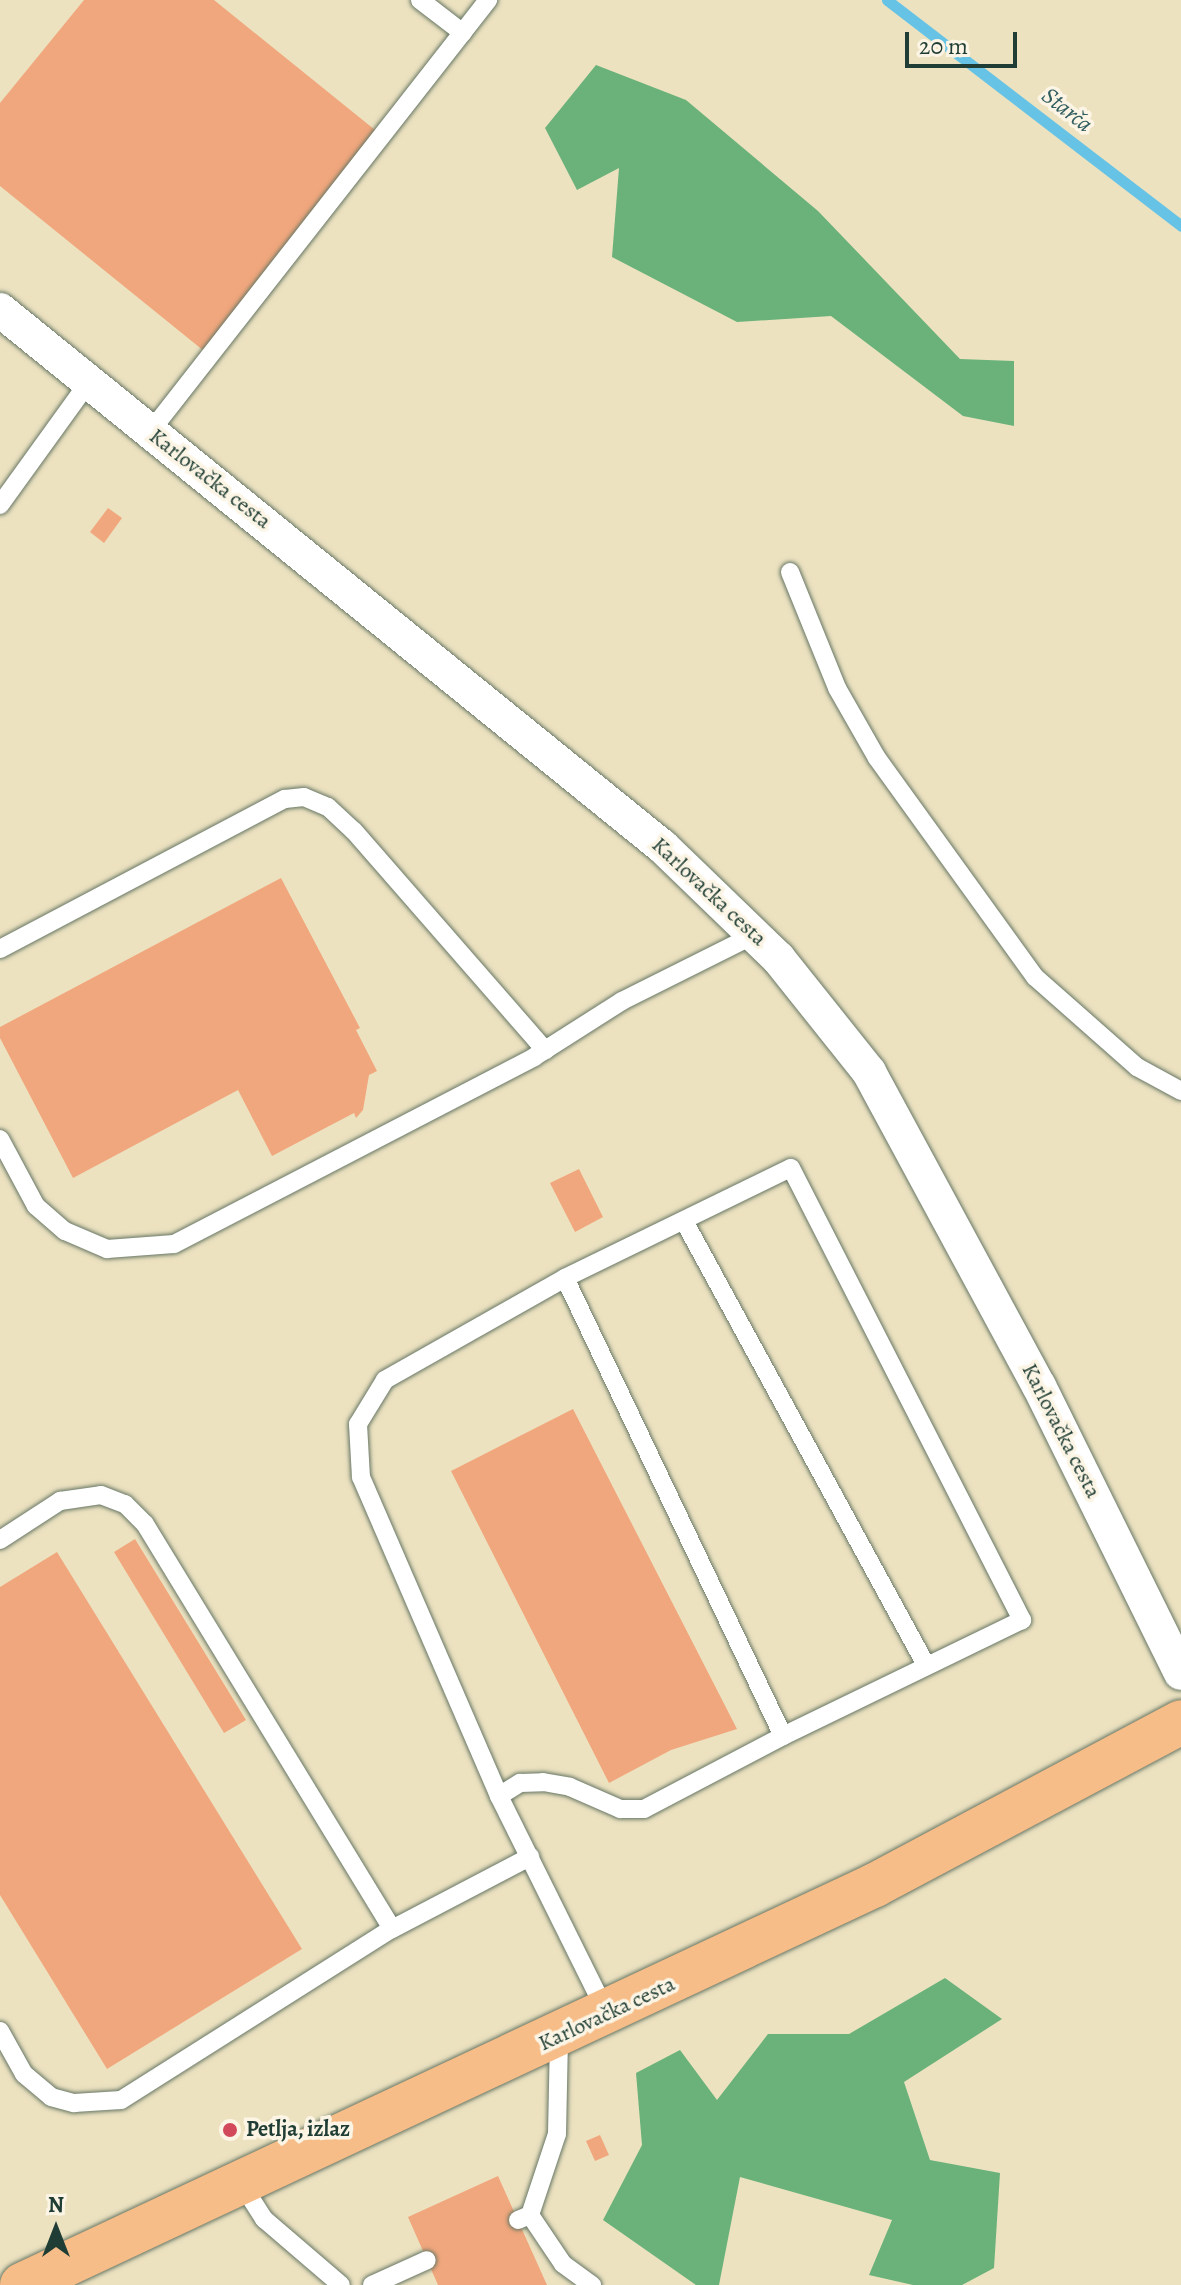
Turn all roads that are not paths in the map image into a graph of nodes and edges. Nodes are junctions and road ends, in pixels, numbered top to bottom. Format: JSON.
{"nodes":[{"id":1,"x":420,"y":0,"type":"edge"},
{"id":2,"x":488,"y":0,"type":"edge"},
{"id":3,"x":463,"y":33,"type":"junction"},
{"id":4,"x":0,"y":310,"type":"edge"},
{"id":5,"x":88,"y":383,"type":"junction"},
{"id":6,"x":150,"y":432,"type":"junction"},
{"id":7,"x":0,"y":505,"type":"edge"},
{"id":8,"x":790,"y":572,"type":"dead end"},
{"id":9,"x":754,"y":935,"type":"junction"},
{"id":10,"x":0,"y":949,"type":"edge"},
{"id":11,"x":545,"y":1050,"type":"junction"},
{"id":12,"x":1181,"y":1091,"type":"edge"},
{"id":13,"x":0,"y":1139,"type":"edge"},
{"id":14,"x":684,"y":1221,"type":"junction"},
{"id":15,"x":565,"y":1278,"type":"junction"},
{"id":16,"x":0,"y":1540,"type":"edge"},
{"id":17,"x":926,"y":1665,"type":"junction"},
{"id":18,"x":1181,"y":1673,"type":"edge"},
{"id":19,"x":1181,"y":1722,"type":"edge"},
{"id":20,"x":783,"y":1736,"type":"junction"},
{"id":21,"x":499,"y":1796,"type":"junction"},
{"id":22,"x":530,"y":1857,"type":"junction"},
{"id":23,"x":392,"y":1929,"type":"junction"},
{"id":24,"x":607,"y":2014,"type":"junction"},
{"id":25,"x":0,"y":2031,"type":"edge"},
{"id":26,"x":559,"y":2037,"type":"junction"},
{"id":27,"x":241,"y":2183,"type":"junction"},
{"id":28,"x":427,"y":2260,"type":"dead end"},
{"id":29,"x":22,"y":2285,"type":"edge"},
{"id":30,"x":341,"y":2285,"type":"edge"},
{"id":31,"x":372,"y":2285,"type":"edge"},
{"id":32,"x":592,"y":2285,"type":"edge"}],
"edges":[{"from":1,"to":3,"type":"lane"},
{"from":2,"to":3,"type":"lane"},
{"from":3,"to":6,"type":"lane"},
{"from":4,"to":5,"type":"street","name":"Karlovačka cesta"},
{"from":5,"to":6,"type":"street","name":"Karlovačka cesta"},
{"from":5,"to":7,"type":"lane"},
{"from":6,"to":9,"type":"street","name":"Karlovačka cesta"},
{"from":8,"to":12,"type":"lane"},
{"from":9,"to":11,"type":"lane"},
{"from":9,"to":18,"type":"street","name":"Karlovačka cesta"},
{"from":10,"to":11,"type":"lane"},
{"from":11,"to":13,"type":"lane"},
{"from":14,"to":15,"type":"lane"},
{"from":14,"to":17,"type":"lane"},
{"from":14,"to":17,"type":"lane"},
{"from":15,"to":20,"type":"lane"},
{"from":15,"to":21,"type":"lane"},
{"from":16,"to":23,"type":"lane"},
{"from":17,"to":20,"type":"lane"},
{"from":19,"to":24,"type":"main road","name":"Karlovačka cesta"},
{"from":20,"to":21,"type":"lane"},
{"from":21,"to":22,"type":"lane"},
{"from":22,"to":23,"type":"lane"},
{"from":22,"to":24,"type":"lane"},
{"from":23,"to":25,"type":"lane"},
{"from":24,"to":26,"type":"main road","name":"Karlovačka cesta"},
{"from":26,"to":27,"type":"main road","name":"Karlovačka cesta"},
{"from":26,"to":32,"type":"lane"},
{"from":27,"to":29,"type":"main road","name":"Karlovačka cesta"},
{"from":27,"to":30,"type":"lane"},
{"from":28,"to":31,"type":"lane"}]}
